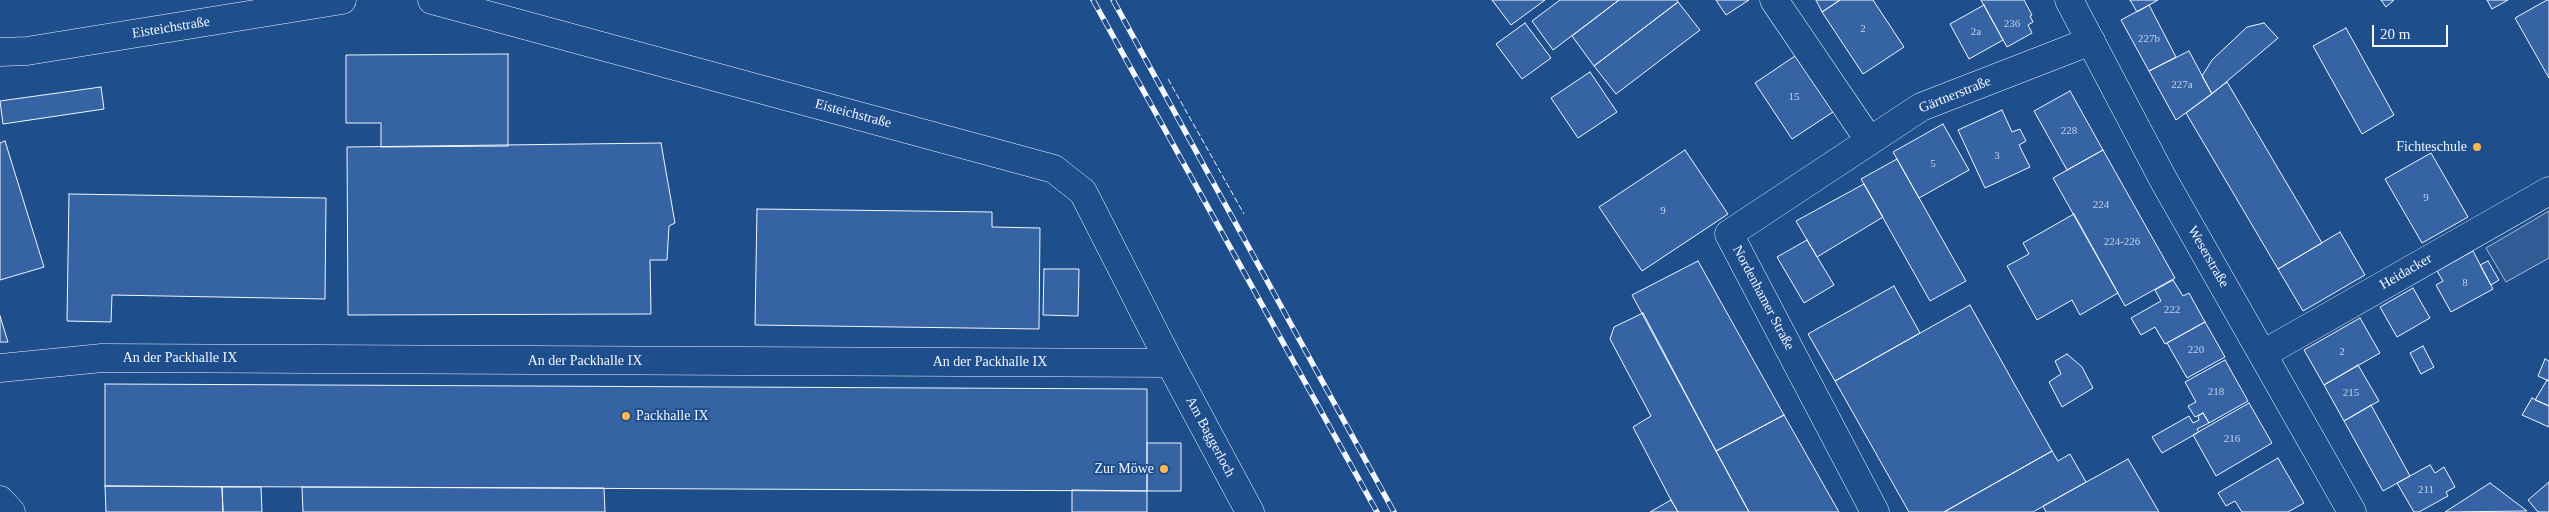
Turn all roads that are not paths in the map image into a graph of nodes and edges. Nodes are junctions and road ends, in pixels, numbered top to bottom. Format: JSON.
{"nodes":[{"id":1,"x":342,"y":0,"type":"edge"},
{"id":2,"x":432,"y":0,"type":"edge"},
{"id":3,"x":1774,"y":0,"type":"edge"},
{"id":4,"x":2069,"y":0,"type":"edge"},
{"id":5,"x":2091,"y":41,"type":"junction"},
{"id":6,"x":0,"y":52,"type":"edge"},
{"id":7,"x":1869,"y":140,"type":"junction"},
{"id":8,"x":2549,"y":191,"type":"edge"},
{"id":9,"x":2263,"y":354,"type":"junction"},
{"id":10,"x":1170,"y":363,"type":"junction"},
{"id":11,"x":0,"y":368,"type":"edge"},
{"id":12,"x":0,"y":500,"type":"edge"},
{"id":13,"x":11,"y":512,"type":"edge"},
{"id":14,"x":1250,"y":512,"type":"edge"},
{"id":15,"x":1876,"y":512,"type":"edge"},
{"id":16,"x":2352,"y":512,"type":"edge"}],
"edges":[{"from":1,"to":6,"type":"street","name":"Eisteichstraße"},
{"from":2,"to":10,"type":"street","name":"Eisteichstraße"},
{"from":3,"to":7,"type":"street"},
{"from":4,"to":5,"type":"street","name":"Weserstraße"},
{"from":5,"to":7,"type":"street","name":"Gärtnerstraße"},
{"from":5,"to":9,"type":"street","name":"Weserstraße"},
{"from":7,"to":15,"type":"street","name":"Nordenhamer Straße"},
{"from":8,"to":9,"type":"street","name":"Heidacker"},
{"from":9,"to":16,"type":"street","name":"Weserstraße"},
{"from":10,"to":11,"type":"street","name":"An der Packhalle IX"},
{"from":10,"to":14,"type":"street","name":"Am Baggerloch"},
{"from":12,"to":13,"type":"street"}]}
